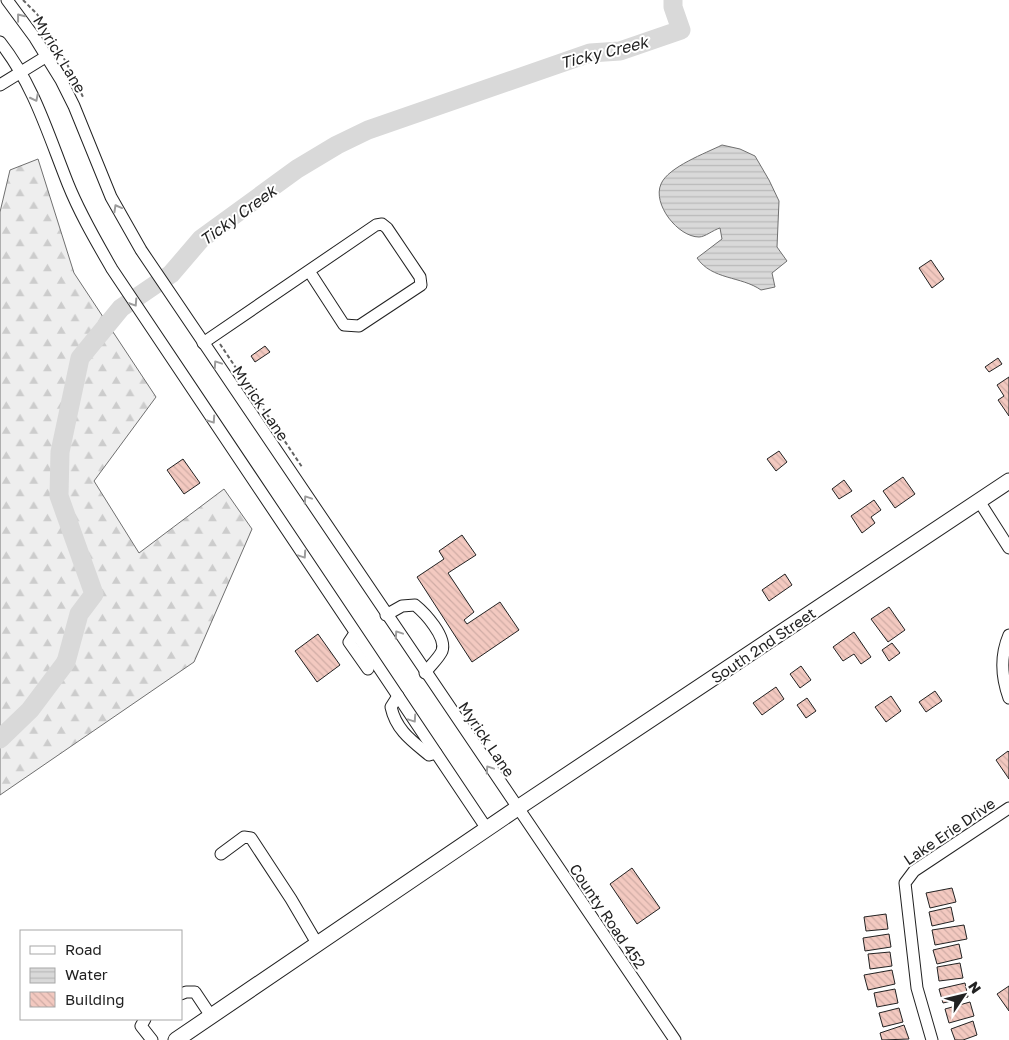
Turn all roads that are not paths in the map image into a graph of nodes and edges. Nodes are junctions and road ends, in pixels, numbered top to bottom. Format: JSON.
{"nodes":[{"id":1,"x":7,"y":0,"type":"edge"},
{"id":2,"x":0,"y":42,"type":"edge"},
{"id":3,"x":47,"y":56,"type":"junction"},
{"id":4,"x":21,"y":72,"type":"junction"},
{"id":5,"x":0,"y":85,"type":"edge"},
{"id":6,"x":309,"y":271,"type":"junction"},
{"id":7,"x":203,"y":343,"type":"junction"},
{"id":8,"x":1009,"y":481,"type":"edge"},
{"id":9,"x":979,"y":501,"type":"junction"},
{"id":10,"x":1009,"y":548,"type":"edge"},
{"id":11,"x":386,"y":615,"type":"junction"},
{"id":12,"x":356,"y":634,"type":"junction"},
{"id":13,"x":1009,"y":635,"type":"edge"},
{"id":14,"x":368,"y":669,"type":"dead end"},
{"id":15,"x":425,"y":673,"type":"junction"},
{"id":16,"x":1009,"y":698,"type":"edge"},
{"id":17,"x":1009,"y":808,"type":"edge"},
{"id":18,"x":516,"y":809,"type":"junction"},
{"id":19,"x":487,"y":829,"type":"junction"},
{"id":20,"x":221,"y":854,"type":"dead end"},
{"id":21,"x":318,"y":945,"type":"junction"},
{"id":22,"x":182,"y":994,"type":"edge"},
{"id":23,"x":211,"y":1016,"type":"junction"},
{"id":24,"x":144,"y":1020,"type":"edge"},
{"id":25,"x":152,"y":1040,"type":"edge"},
{"id":26,"x":176,"y":1040,"type":"edge"},
{"id":27,"x":674,"y":1040,"type":"edge"},
{"id":28,"x":932,"y":1040,"type":"edge"}],
"edges":[{"from":3,"to":1,"type":"street","name":"Myrick Lane","one_way":true},
{"from":2,"to":4,"type":"street"},
{"from":3,"to":4,"type":"street"},
{"from":7,"to":3,"type":"street","name":"Myrick Lane","one_way":true},
{"from":4,"to":5,"type":"street"},
{"from":4,"to":12,"type":"street","one_way":true},
{"from":6,"to":6,"type":"street"},
{"from":6,"to":7,"type":"street"},
{"from":11,"to":7,"type":"street","name":"Myrick Lane","one_way":true},
{"from":8,"to":9,"type":"main road","name":"South 2nd Street"},
{"from":9,"to":10,"type":"street"},
{"from":9,"to":18,"type":"main road","name":"South 2nd Street"},
{"from":15,"to":11,"type":"street","name":"Myrick Lane","one_way":true},
{"from":11,"to":15,"type":"street"},
{"from":12,"to":14,"type":"street"},
{"from":12,"to":19,"type":"street"},
{"from":13,"to":16,"type":"street"},
{"from":18,"to":15,"type":"street","name":"Myrick Lane","one_way":true},
{"from":17,"to":28,"type":"street","name":"Lake Erie Drive"},
{"from":18,"to":19,"type":"main road","name":"South 2nd Street"},
{"from":18,"to":27,"type":"street","name":"County Road 452"},
{"from":19,"to":21,"type":"main road","name":"South 2nd Street"},
{"from":20,"to":21,"type":"street"},
{"from":21,"to":23,"type":"main road","name":"South 2nd Street"},
{"from":22,"to":23,"type":"street"},
{"from":23,"to":26,"type":"main road","name":"South 2nd Street"},
{"from":24,"to":25,"type":"street"}]}
